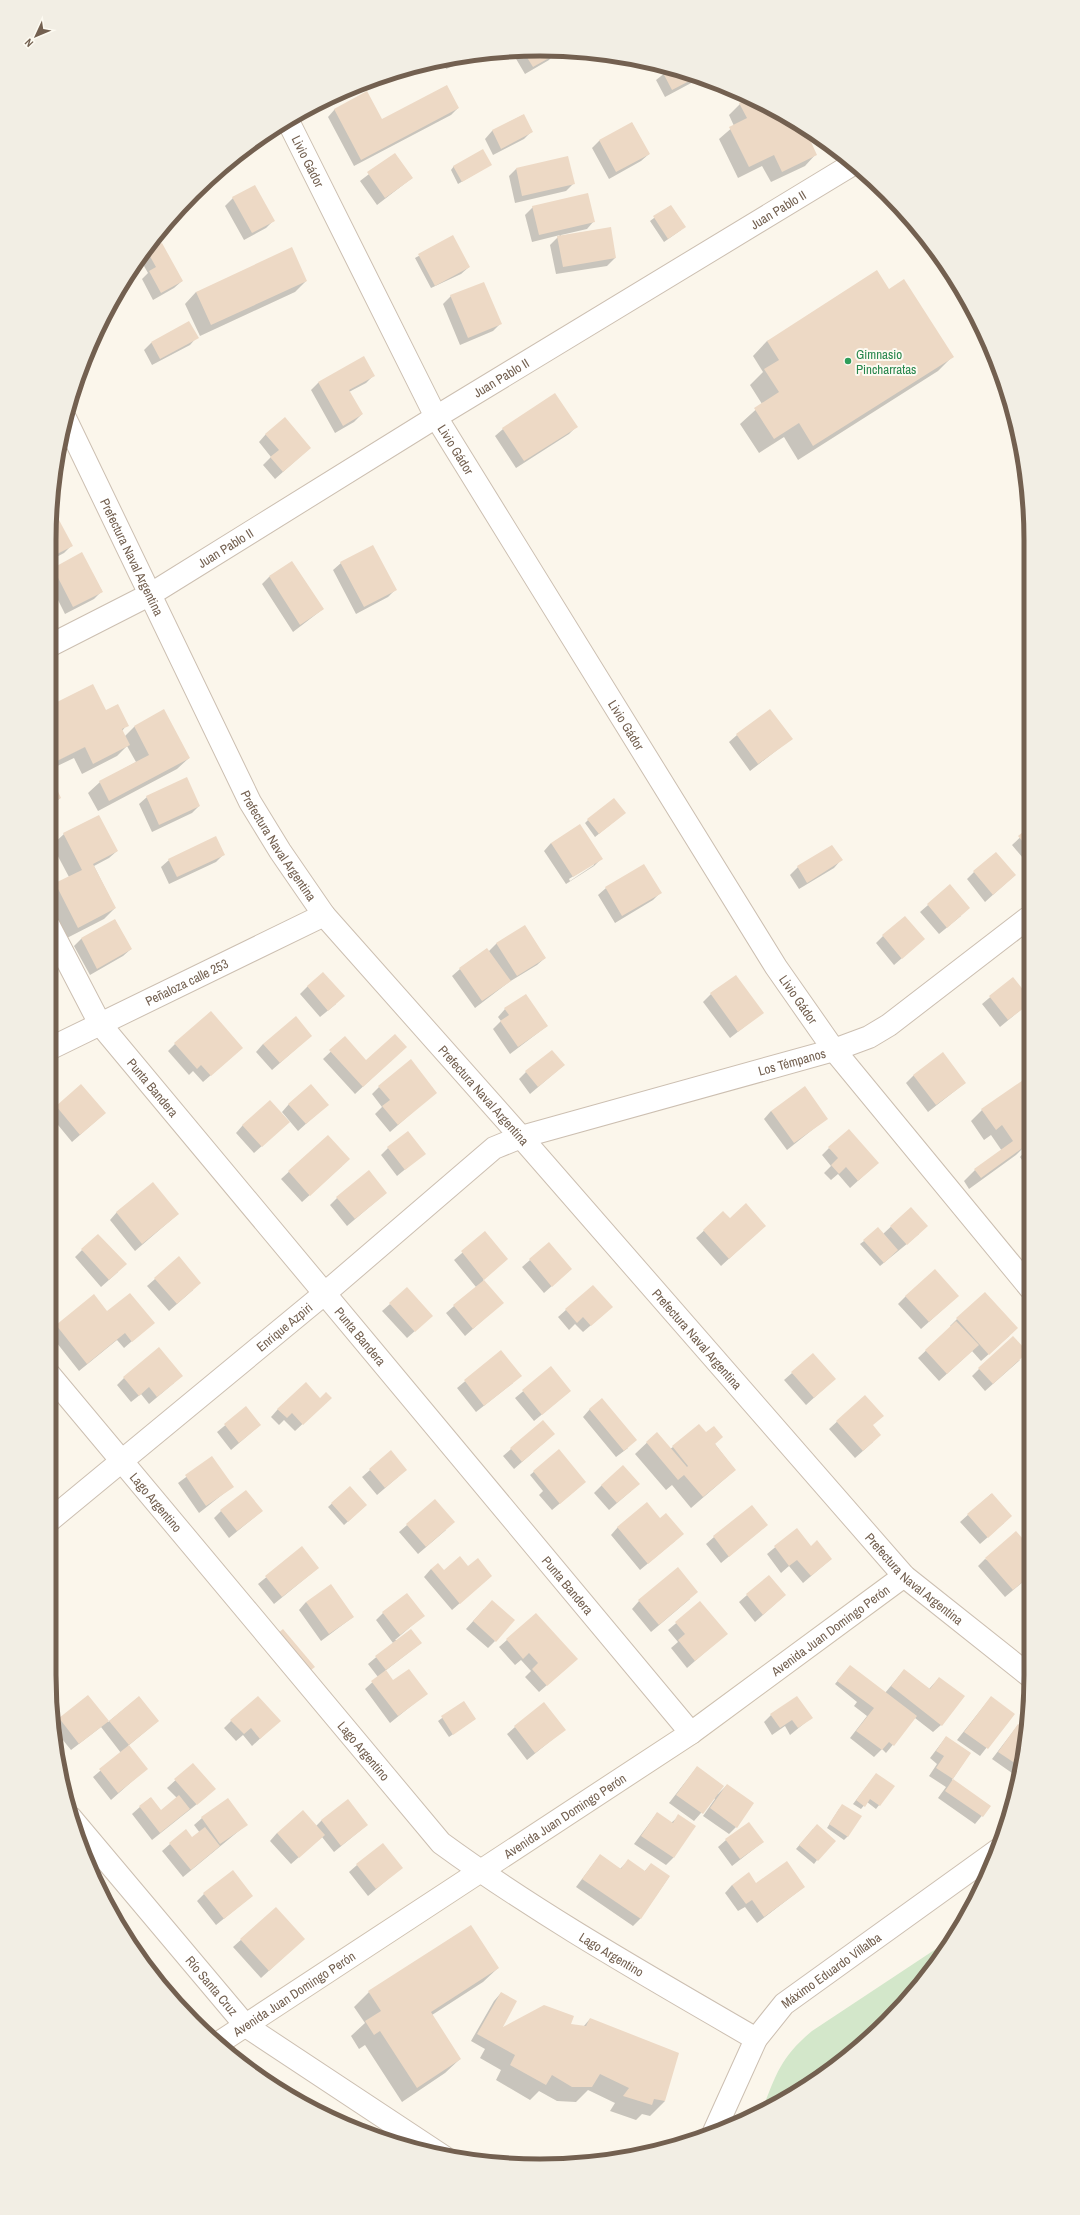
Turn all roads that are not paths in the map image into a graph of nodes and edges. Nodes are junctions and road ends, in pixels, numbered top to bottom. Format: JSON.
{"nodes":[{"id":1,"x":290,"y":126,"type":"edge"},
{"id":2,"x":848,"y":167,"type":"edge"},
{"id":3,"x":436,"y":417,"type":"junction"},
{"id":4,"x":69,"y":427,"type":"edge"},
{"id":5,"x":151,"y":594,"type":"junction"},
{"id":6,"x":56,"y":642,"type":"edge"},
{"id":7,"x":324,"y":915,"type":"junction"},
{"id":8,"x":1024,"y":921,"type":"edge"},
{"id":9,"x":56,"y":939,"type":"edge"},
{"id":10,"x":100,"y":1024,"type":"junction"},
{"id":11,"x":56,"y":1046,"type":"edge"},
{"id":12,"x":834,"y":1050,"type":"junction"},
{"id":13,"x":522,"y":1137,"type":"junction"},
{"id":14,"x":1024,"y":1281,"type":"edge"},
{"id":15,"x":324,"y":1294,"type":"junction"},
{"id":16,"x":56,"y":1383,"type":"edge"},
{"id":17,"x":121,"y":1462,"type":"junction"},
{"id":18,"x":56,"y":1515,"type":"edge"},
{"id":19,"x":904,"y":1576,"type":"junction"},
{"id":20,"x":1024,"y":1671,"type":"edge"},
{"id":21,"x":691,"y":1733,"type":"junction"},
{"id":22,"x":82,"y":1831,"type":"edge"},
{"id":23,"x":988,"y":1857,"type":"edge"},
{"id":24,"x":481,"y":1872,"type":"junction"},
{"id":25,"x":246,"y":2026,"type":"junction"},
{"id":26,"x":756,"y":2039,"type":"junction"},
{"id":27,"x":223,"y":2040,"type":"edge"},
{"id":28,"x":717,"y":2125,"type":"edge"},
{"id":29,"x":429,"y":2146,"type":"edge"}],
"edges":[{"from":1,"to":3,"type":"street","name":"Livio Gádor"},
{"from":2,"to":3,"type":"street","name":"Juan Pablo II"},
{"from":3,"to":5,"type":"street","name":"Juan Pablo II"},
{"from":3,"to":12,"type":"street","name":"Livio Gádor"},
{"from":4,"to":5,"type":"street","name":"Prefectura Naval Argentina"},
{"from":5,"to":6,"type":"street","name":"Juan Pablo II"},
{"from":5,"to":7,"type":"street","name":"Prefectura Naval Argentina"},
{"from":7,"to":10,"type":"street","name":"Peñaloza calle 253"},
{"from":7,"to":13,"type":"street","name":"Prefectura Naval Argentina"},
{"from":8,"to":12,"type":"street","name":"Los Témpanos"},
{"from":9,"to":10,"type":"street","name":"Punta Bandera"},
{"from":10,"to":11,"type":"street","name":"Peñaloza calle 253"},
{"from":10,"to":15,"type":"street","name":"Punta Bandera"},
{"from":12,"to":13,"type":"street","name":"Los Témpanos"},
{"from":12,"to":14,"type":"street","name":"Livio Gádor"},
{"from":13,"to":15,"type":"street","name":"Enrique Azpiri"},
{"from":13,"to":19,"type":"street","name":"Prefectura Naval Argentina"},
{"from":15,"to":17,"type":"street","name":"Enrique Azpiri"},
{"from":15,"to":21,"type":"street","name":"Punta Bandera"},
{"from":16,"to":17,"type":"street","name":"Lago Argentino"},
{"from":17,"to":18,"type":"street","name":"Enrique Azpiri"},
{"from":17,"to":24,"type":"street","name":"Lago Argentino"},
{"from":19,"to":20,"type":"street","name":"Prefectura Naval Argentina"},
{"from":19,"to":21,"type":"street","name":"Avenida Juan Domingo Perón"},
{"from":21,"to":24,"type":"street","name":"Avenida Juan Domingo Perón"},
{"from":22,"to":25,"type":"street","name":"Río Santa Cruz"},
{"from":23,"to":26,"type":"street","name":"Máximo Eduardo Villalba"},
{"from":24,"to":25,"type":"street","name":"Avenida Juan Domingo Perón"},
{"from":24,"to":26,"type":"street","name":"Lago Argentino"},
{"from":25,"to":27,"type":"street","name":"Avenida Juan Domingo Perón"},
{"from":25,"to":29,"type":"street","name":"Río Santa Cruz"},
{"from":26,"to":28,"type":"street","name":"Máximo Eduardo Villalba"}]}
